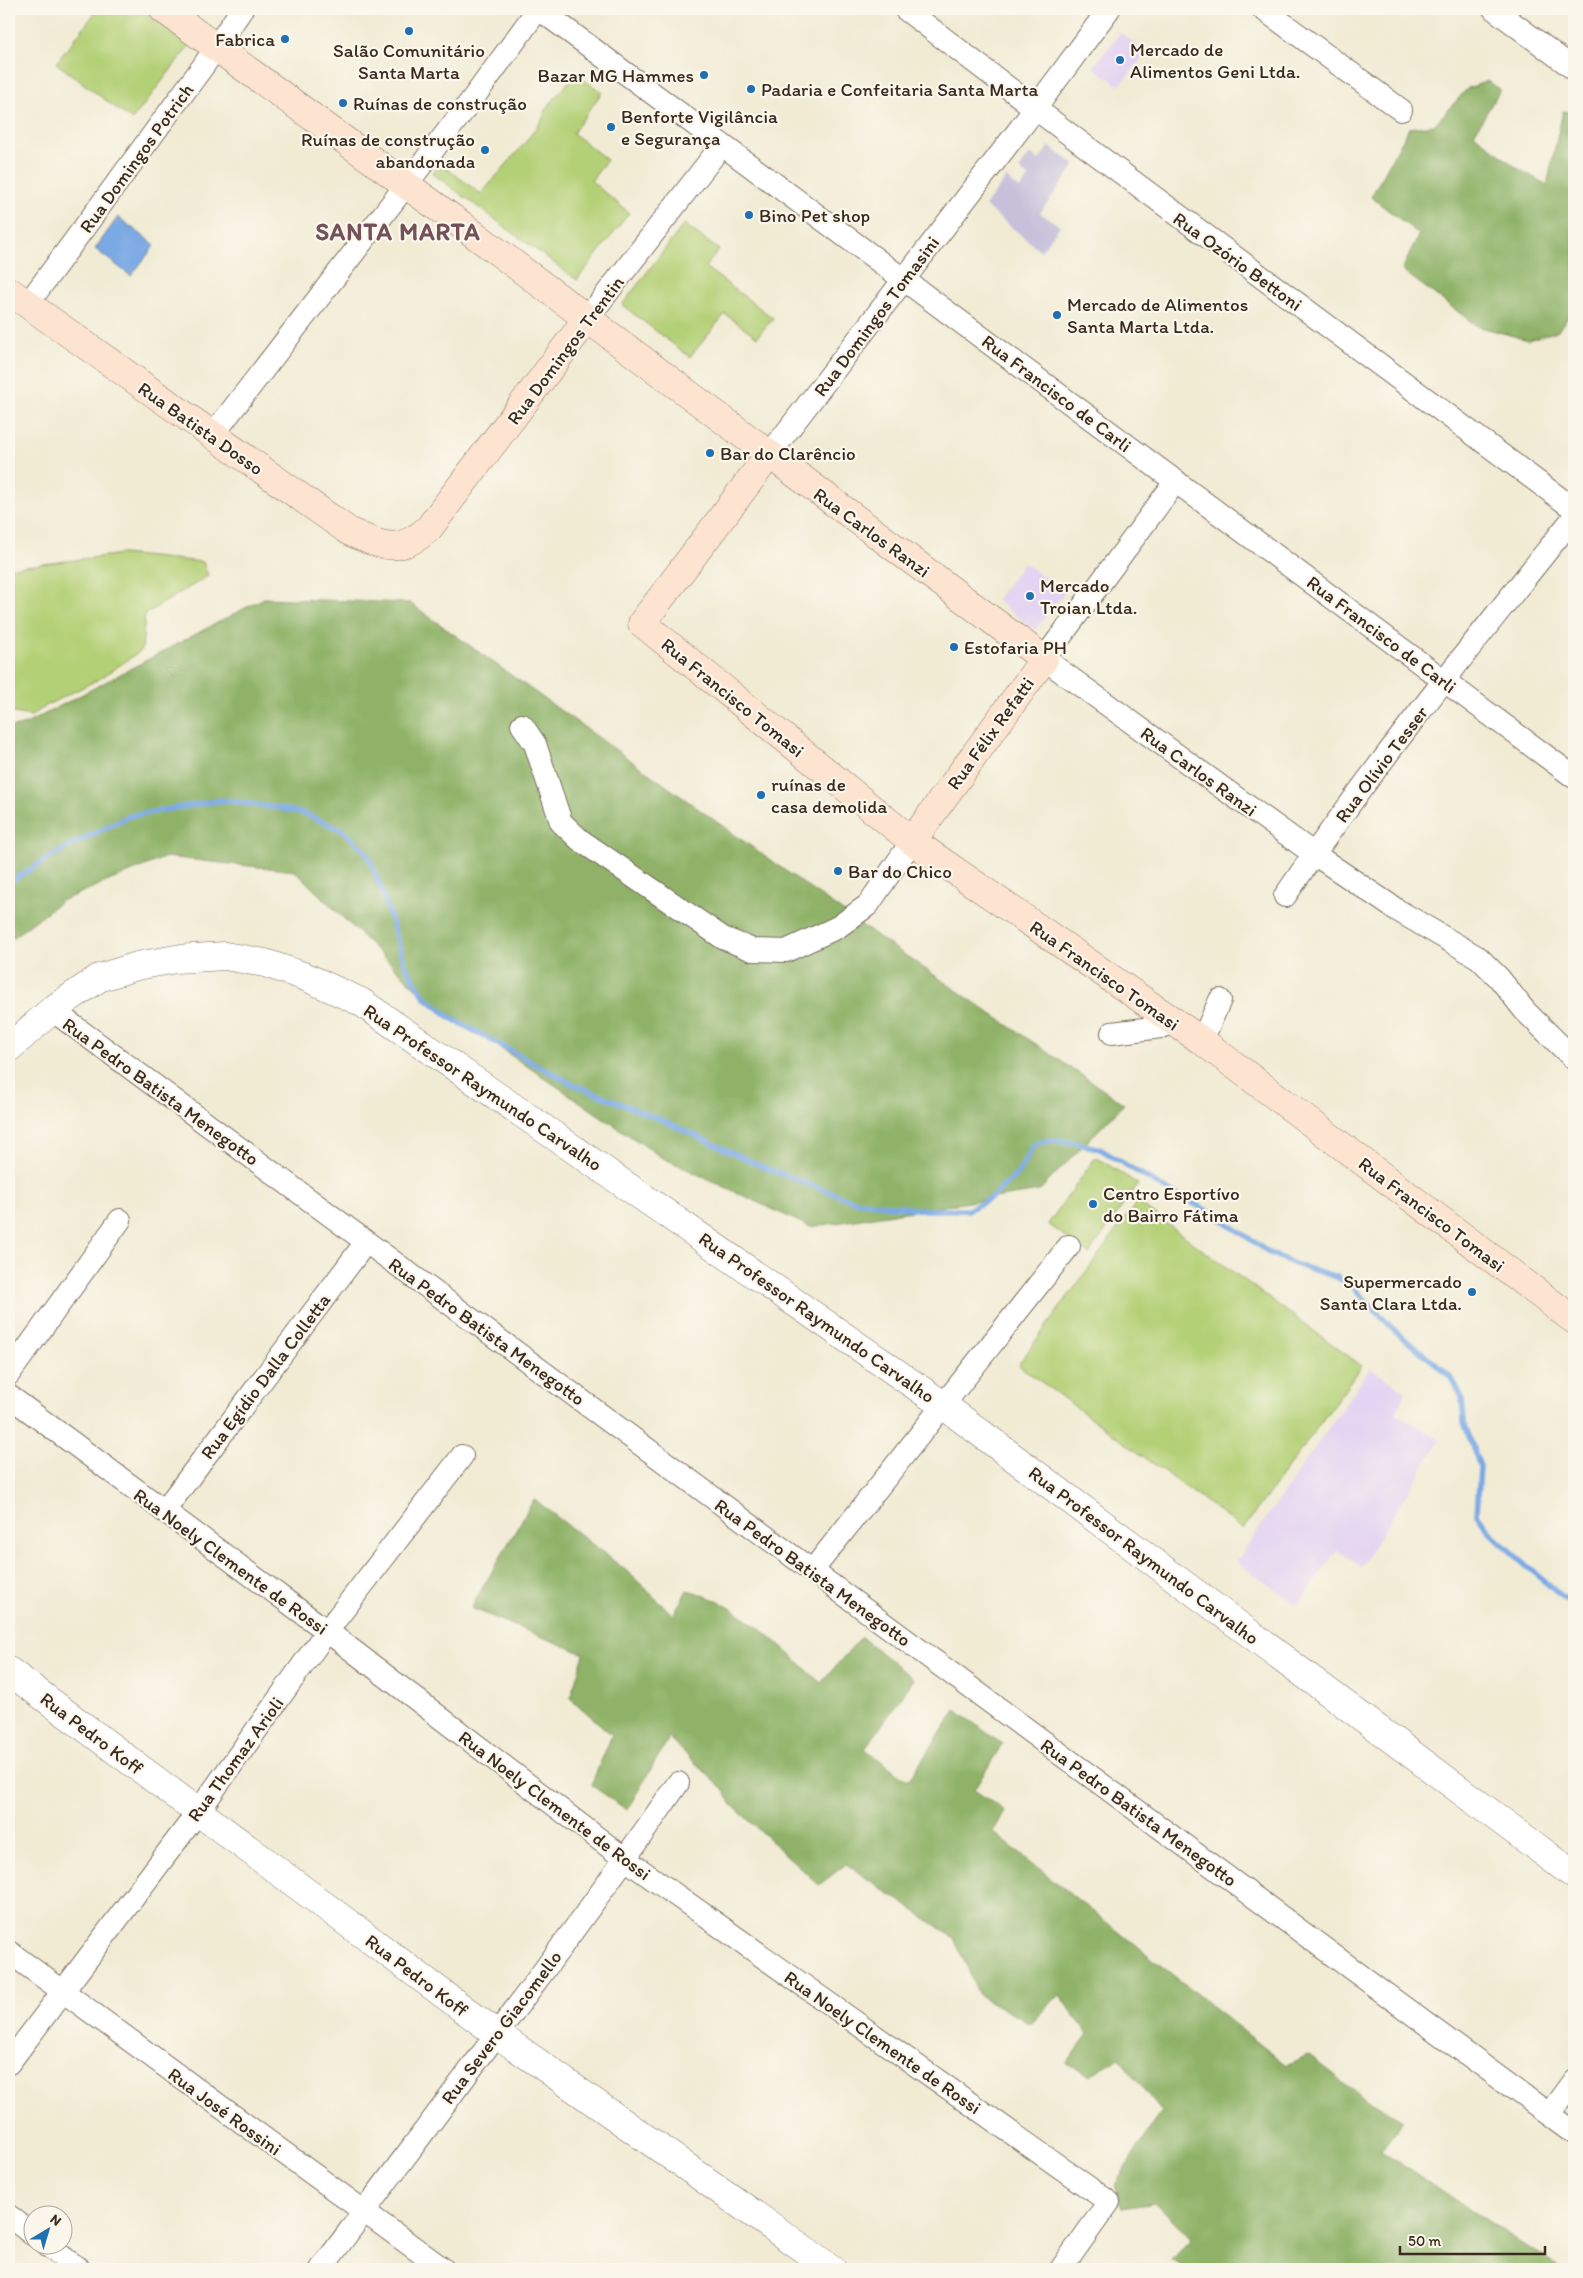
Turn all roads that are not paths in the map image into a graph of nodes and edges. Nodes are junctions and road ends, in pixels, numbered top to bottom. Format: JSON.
{"nodes":[{"id":1,"x":163,"y":9,"type":"edge"},
{"id":2,"x":242,"y":9,"type":"edge"},
{"id":3,"x":538,"y":9,"type":"edge"},
{"id":4,"x":906,"y":9,"type":"edge"},
{"id":5,"x":1109,"y":9,"type":"edge"},
{"id":6,"x":1263,"y":9,"type":"edge"},
{"id":7,"x":1494,"y":9,"type":"edge"},
{"id":8,"x":216,"y":47,"type":"junction"},
{"id":9,"x":1574,"y":69,"type":"edge"},
{"id":10,"x":1035,"y":108,"type":"junction"},
{"id":11,"x":1401,"y":110,"type":"dead end"},
{"id":12,"x":722,"y":145,"type":"junction"},
{"id":13,"x":406,"y":184,"type":"junction"},
{"id":14,"x":904,"y":279,"type":"junction"},
{"id":15,"x":18,"y":298,"type":"edge"},
{"id":16,"x":587,"y":319,"type":"junction"},
{"id":17,"x":212,"y":436,"type":"junction"},
{"id":18,"x":769,"y":456,"type":"junction"},
{"id":19,"x":1176,"y":481,"type":"junction"},
{"id":20,"x":1574,"y":509,"type":"edge"},
{"id":21,"x":1574,"y":517,"type":"edge"},
{"id":22,"x":401,"y":546,"type":"joint"},
{"id":23,"x":642,"y":623,"type":"joint"},
{"id":24,"x":1044,"y":659,"type":"junction"},
{"id":25,"x":1444,"y":680,"type":"junction"},
{"id":26,"x":522,"y":725,"type":"dead end"},
{"id":27,"x":1574,"y":777,"type":"edge"},
{"id":28,"x":912,"y":841,"type":"junction"},
{"id":29,"x":1314,"y":854,"type":"junction"},
{"id":30,"x":1285,"y":896,"type":"dead end"},
{"id":31,"x":1220,"y":1000,"type":"dead end"},
{"id":32,"x":52,"y":1010,"type":"junction"},
{"id":33,"x":1175,"y":1023,"type":"junction"},
{"id":34,"x":1112,"y":1033,"type":"dead end"},
{"id":35,"x":1202,"y":1042,"type":"junction"},
{"id":36,"x":9,"y":1048,"type":"edge"},
{"id":37,"x":1574,"y":1059,"type":"edge"},
{"id":38,"x":120,"y":1220,"type":"dead end"},
{"id":39,"x":366,"y":1242,"type":"junction"},
{"id":40,"x":1068,"y":1246,"type":"dead end"},
{"id":41,"x":1574,"y":1320,"type":"edge"},
{"id":42,"x":9,"y":1374,"type":"edge"},
{"id":43,"x":9,"y":1396,"type":"edge"},
{"id":44,"x":943,"y":1405,"type":"junction"},
{"id":45,"x":462,"y":1456,"type":"dead end"},
{"id":46,"x":164,"y":1511,"type":"junction"},
{"id":47,"x":812,"y":1571,"type":"junction"},
{"id":48,"x":327,"y":1631,"type":"junction"},
{"id":49,"x":9,"y":1671,"type":"edge"},
{"id":50,"x":678,"y":1783,"type":"dead end"},
{"id":51,"x":198,"y":1812,"type":"junction"},
{"id":52,"x":625,"y":1859,"type":"junction"},
{"id":53,"x":1574,"y":1875,"type":"edge"},
{"id":54,"x":9,"y":1952,"type":"edge"},
{"id":55,"x":61,"y":1991,"type":"junction"},
{"id":56,"x":497,"y":2034,"type":"junction"},
{"id":57,"x":9,"y":2063,"type":"edge"},
{"id":58,"x":1574,"y":2080,"type":"edge"},
{"id":59,"x":1549,"y":2114,"type":"junction"},
{"id":60,"x":1574,"y":2133,"type":"edge"},
{"id":61,"x":363,"y":2213,"type":"junction"},
{"id":62,"x":9,"y":2216,"type":"edge"},
{"id":63,"x":22,"y":2226,"type":"edge"},
{"id":64,"x":61,"y":2256,"type":"edge"},
{"id":65,"x":79,"y":2269,"type":"edge"},
{"id":66,"x":321,"y":2269,"type":"edge"},
{"id":67,"x":442,"y":2269,"type":"edge"},
{"id":68,"x":832,"y":2269,"type":"edge"},
{"id":69,"x":1061,"y":2269,"type":"edge"}],
"edges":[{"from":1,"to":8,"type":"main road","name":"Rua Carlos Ranzi"},
{"from":2,"to":8,"type":"street","name":"Rua Domingos Potrich"},
{"from":3,"to":12,"type":"street","name":"Rua Francisco de Carli"},
{"from":3,"to":13,"type":"street"},
{"from":4,"to":10,"type":"street","name":"Rua Ozório Bettoni"},
{"from":5,"to":10,"type":"street","name":"Rua Domingos Tomasini"},
{"from":6,"to":11,"type":"street"},
{"from":7,"to":9,"type":"street"},
{"from":8,"to":13,"type":"main road","name":"Rua Carlos Ranzi"},
{"from":8,"to":15,"type":"street","name":"Rua Domingos Potrich"},
{"from":10,"to":14,"type":"street","name":"Rua Domingos Tomasini"},
{"from":10,"to":20,"type":"street","name":"Rua Ozório Bettoni"},
{"from":12,"to":14,"type":"street","name":"Rua Francisco de Carli"},
{"from":12,"to":16,"type":"street","name":"Rua Domingos Trentin"},
{"from":13,"to":16,"type":"main road","name":"Rua Carlos Ranzi"},
{"from":13,"to":17,"type":"street"},
{"from":14,"to":18,"type":"street","name":"Rua Domingos Tomasini"},
{"from":14,"to":19,"type":"street","name":"Rua Francisco de Carli"},
{"from":15,"to":17,"type":"main road","name":"Rua Batista Dosso"},
{"from":16,"to":18,"type":"main road","name":"Rua Carlos Ranzi"},
{"from":16,"to":22,"type":"main road","name":"Rua Domingos Trentin"},
{"from":17,"to":22,"type":"main road","name":"Rua Batista Dosso"},
{"from":18,"to":23,"type":"main road","name":"Rua Domingos Tomasini"},
{"from":18,"to":24,"type":"main road","name":"Rua Carlos Ranzi"},
{"from":19,"to":24,"type":"street","name":"Rua Félix Refatti"},
{"from":19,"to":25,"type":"street","name":"Rua Francisco de Carli"},
{"from":21,"to":25,"type":"street","name":"Rua Olívio Tesser"},
{"from":23,"to":28,"type":"main road","name":"Rua Francisco Tomasi"},
{"from":24,"to":28,"type":"main road","name":"Rua Félix Refatti"},
{"from":24,"to":29,"type":"street","name":"Rua Carlos Ranzi"},
{"from":25,"to":27,"type":"street","name":"Rua Francisco de Carli"},
{"from":25,"to":29,"type":"street","name":"Rua Olívio Tesser"},
{"from":26,"to":28,"type":"street"},
{"from":28,"to":33,"type":"main road","name":"Rua Francisco Tomasi"},
{"from":29,"to":30,"type":"street","name":"Rua Olívio Tesser"},
{"from":29,"to":37,"type":"street","name":"Rua Carlos Ranzi"},
{"from":31,"to":35,"type":"street"},
{"from":32,"to":36,"type":"street","name":"Rua Professor Raymundo Carvalho"},
{"from":32,"to":39,"type":"street","name":"Rua Pedro Batista Menegotto"},
{"from":32,"to":44,"type":"street","name":"Rua Professor Raymundo Carvalho"},
{"from":33,"to":34,"type":"street"},
{"from":33,"to":35,"type":"main road","name":"Rua Francisco Tomasi"},
{"from":35,"to":41,"type":"main road","name":"Rua Francisco Tomasi"},
{"from":38,"to":42,"type":"street"},
{"from":39,"to":46,"type":"street","name":"Rua Egídio Dalla Colletta"},
{"from":39,"to":47,"type":"street","name":"Rua Pedro Batista Menegotto"},
{"from":40,"to":44,"type":"street"},
{"from":43,"to":46,"type":"street","name":"Rua Noely Clemente de Rossi"},
{"from":44,"to":47,"type":"street"},
{"from":44,"to":53,"type":"street","name":"Rua Professor Raymundo Carvalho"},
{"from":45,"to":48,"type":"street","name":"Rua Thomaz Arioli"},
{"from":46,"to":48,"type":"street","name":"Rua Noely Clemente de Rossi"},
{"from":47,"to":59,"type":"street","name":"Rua Pedro Batista Menegotto"},
{"from":48,"to":51,"type":"street","name":"Rua Thomaz Arioli"},
{"from":48,"to":52,"type":"street","name":"Rua Noely Clemente de Rossi"},
{"from":49,"to":51,"type":"street","name":"Rua Pedro Koff"},
{"from":50,"to":52,"type":"street","name":"Rua Severo Giacomello"},
{"from":51,"to":55,"type":"street","name":"Rua Thomaz Arioli"},
{"from":51,"to":56,"type":"street","name":"Rua Pedro Koff"},
{"from":52,"to":56,"type":"street","name":"Rua Severo Giacomello"},
{"from":52,"to":69,"type":"street","name":"Rua Noely Clemente de Rossi"},
{"from":54,"to":55,"type":"street","name":"Rua José Rossini"},
{"from":55,"to":57,"type":"street","name":"Rua Thomaz Arioli"},
{"from":55,"to":61,"type":"street","name":"Rua José Rossini"},
{"from":56,"to":61,"type":"street","name":"Rua Severo Giacomello"},
{"from":56,"to":68,"type":"street","name":"Rua Pedro Koff"},
{"from":58,"to":59,"type":"street"},
{"from":59,"to":60,"type":"street","name":"Rua Pedro Batista Menegotto"},
{"from":61,"to":66,"type":"street","name":"Rua Severo Giacomello"},
{"from":61,"to":67,"type":"street","name":"Rua José Rossini"},
{"from":62,"to":63,"type":"street"},
{"from":64,"to":65,"type":"street"}]}
